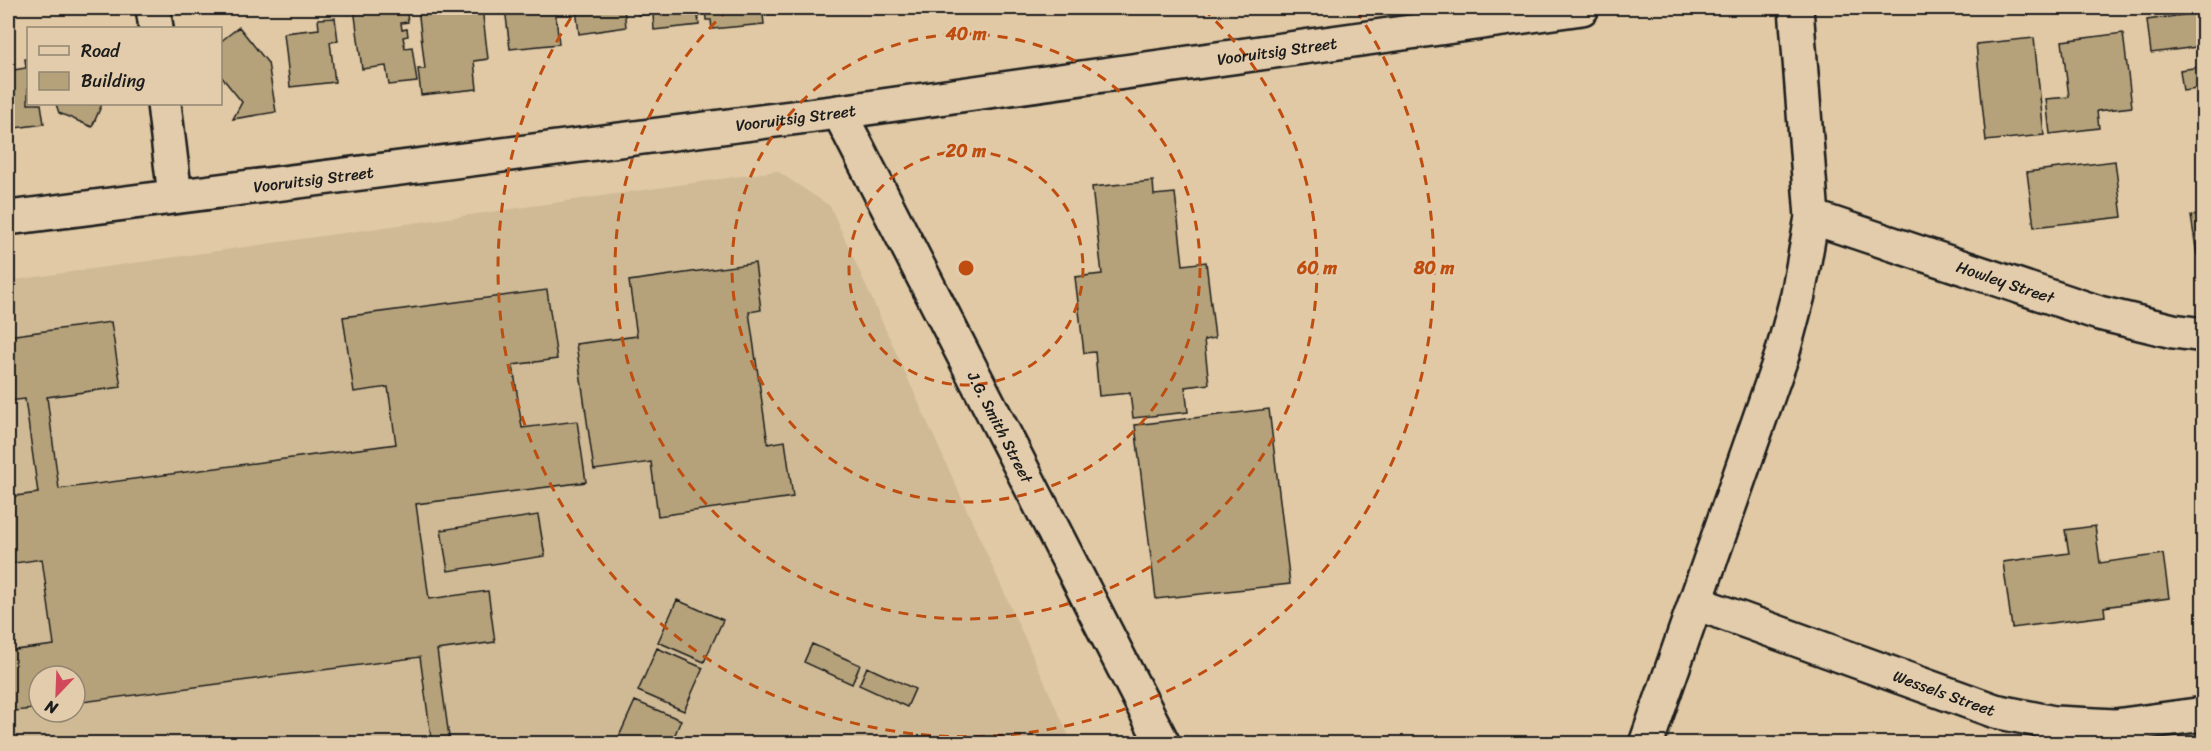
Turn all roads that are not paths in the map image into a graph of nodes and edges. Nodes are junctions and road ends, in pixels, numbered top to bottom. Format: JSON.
{"nodes":[{"id":1,"x":153,"y":8,"type":"edge"},
{"id":2,"x":1582,"y":8,"type":"edge"},
{"id":3,"x":1796,"y":8,"type":"edge"},
{"id":4,"x":156,"y":27,"type":"edge"},
{"id":5,"x":164,"y":105,"type":"edge"},
{"id":6,"x":838,"y":112,"type":"junction"},
{"id":7,"x":175,"y":196,"type":"junction"},
{"id":8,"x":1812,"y":217,"type":"junction"},
{"id":9,"x":8,"y":218,"type":"edge"},
{"id":10,"x":2204,"y":335,"type":"edge"},
{"id":11,"x":1696,"y":603,"type":"junction"},
{"id":12,"x":2204,"y":714,"type":"edge"},
{"id":13,"x":1163,"y":744,"type":"edge"},
{"id":14,"x":1646,"y":744,"type":"edge"}],
"edges":[{"from":1,"to":4,"type":"street"},
{"from":2,"to":6,"type":"street","name":"Vooruitsig Street"},
{"from":3,"to":8,"type":"street"},
{"from":5,"to":7,"type":"street"},
{"from":6,"to":7,"type":"street","name":"Vooruitsig Street"},
{"from":6,"to":13,"type":"street","name":"J.G. Smith Street"},
{"from":7,"to":9,"type":"street","name":"Vooruitsig Street"},
{"from":8,"to":10,"type":"street","name":"Howley Street"},
{"from":8,"to":11,"type":"street"},
{"from":11,"to":12,"type":"street","name":"Wessels Street"},
{"from":11,"to":14,"type":"street"}]}
